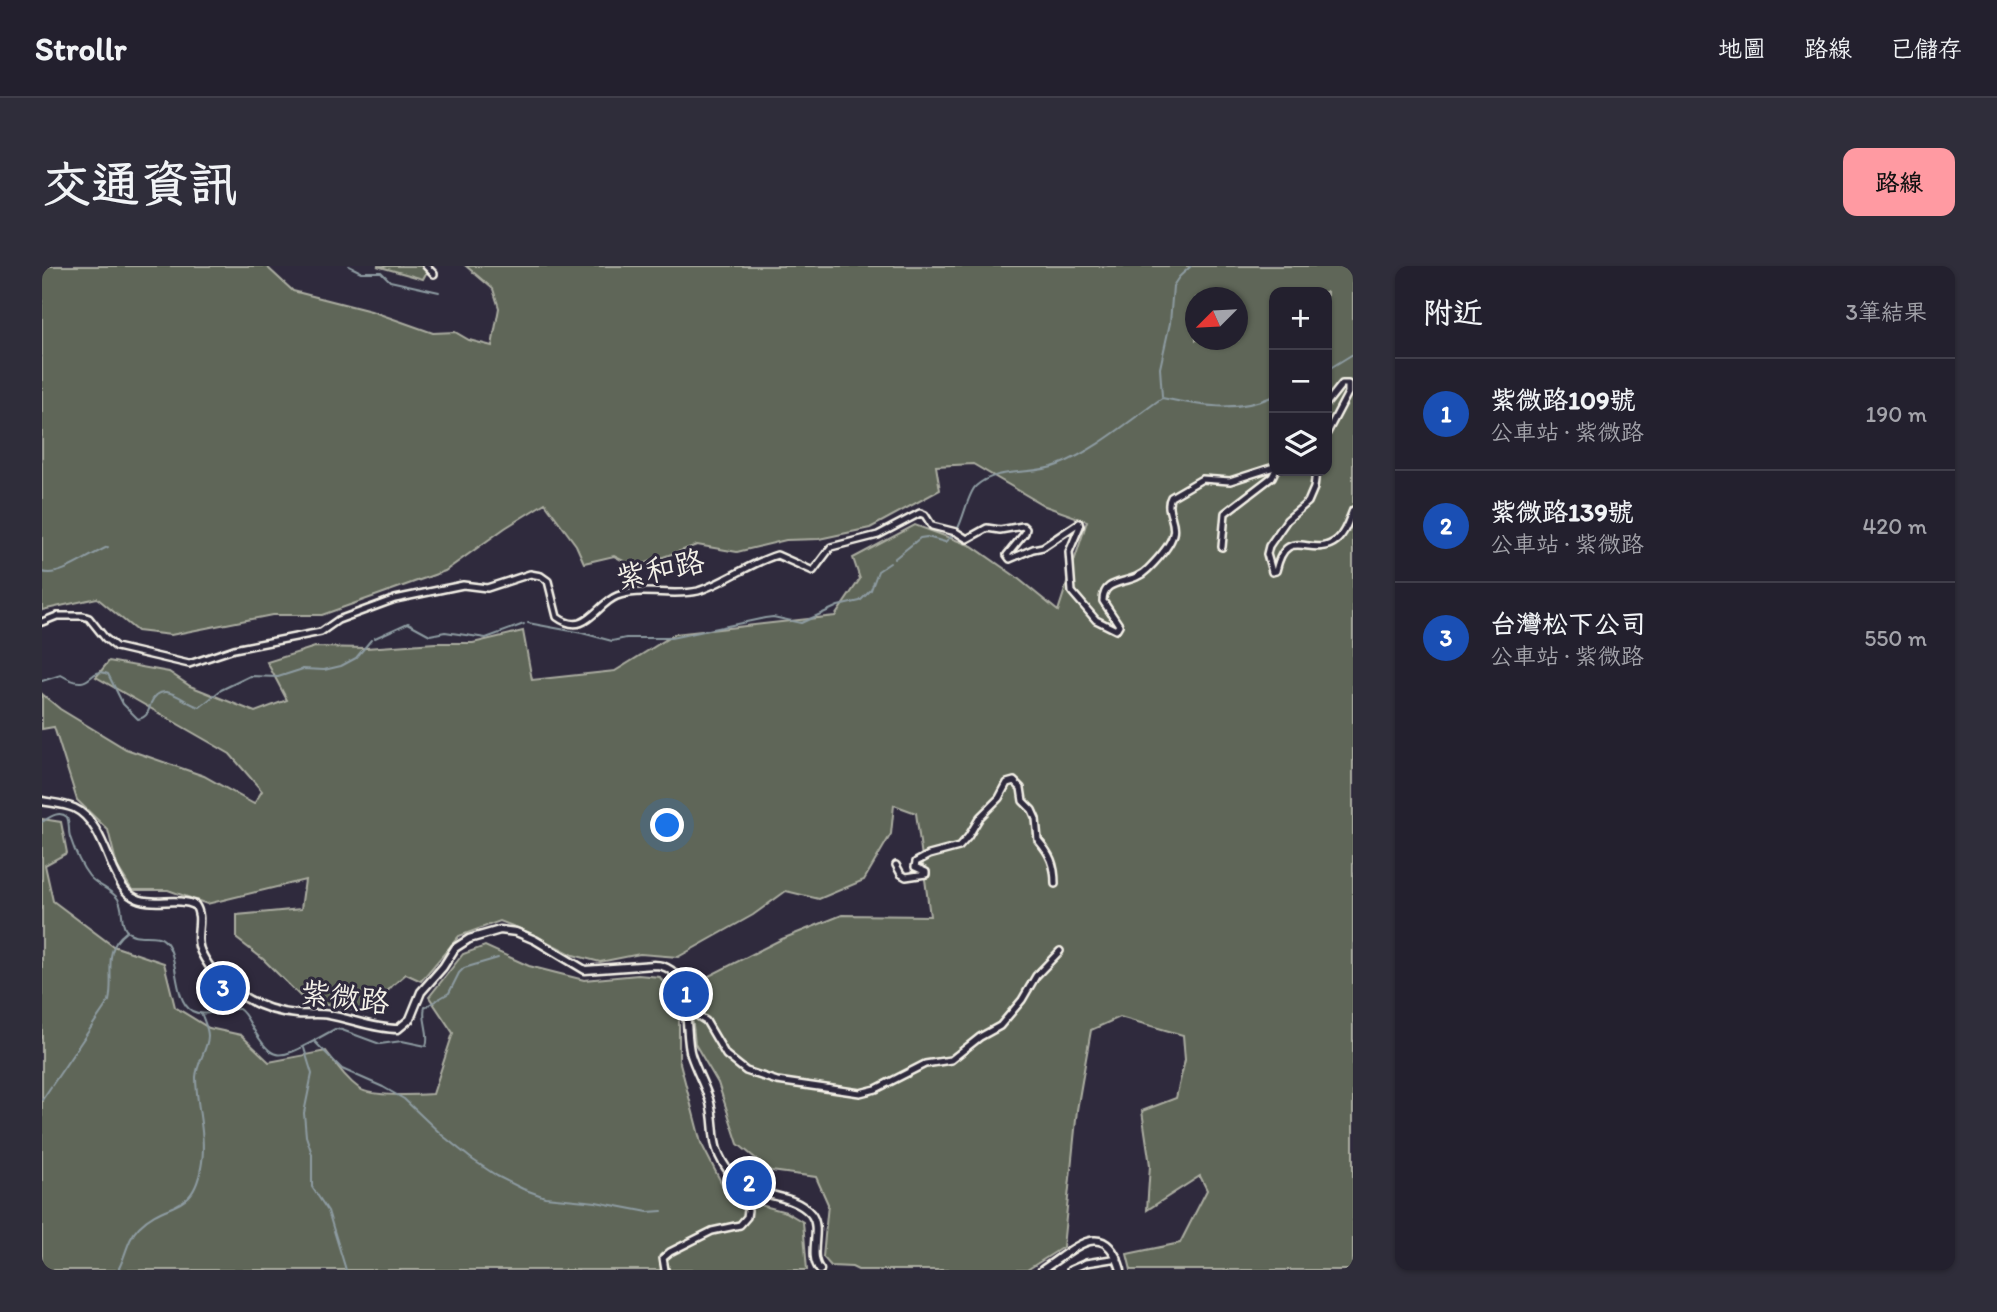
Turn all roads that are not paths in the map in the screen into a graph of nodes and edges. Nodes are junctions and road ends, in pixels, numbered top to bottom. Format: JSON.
{"nodes":[{"id":1,"x":426,"y":266,"type":"edge"},
{"id":2,"x":434,"y":274,"type":"dead end"},
{"id":3,"x":1332,"y":397,"type":"edge"},
{"id":4,"x":1332,"y":423,"type":"edge"},
{"id":5,"x":1269,"y":471,"type":"edge"},
{"id":6,"x":1272,"y":476,"type":"edge"},
{"id":7,"x":1315,"y":476,"type":"edge"},
{"id":8,"x":1353,"y":510,"type":"edge"},
{"id":9,"x":1222,"y":547,"type":"dead end"},
{"id":10,"x":42,"y":622,"type":"edge"},
{"id":11,"x":42,"y":801,"type":"edge"},
{"id":12,"x":896,"y":864,"type":"dead end"},
{"id":13,"x":1055,"y":884,"type":"dead end"},
{"id":14,"x":1060,"y":951,"type":"dead end"},
{"id":15,"x":688,"y":1010,"type":"junction"},
{"id":16,"x":734,"y":1178,"type":"junction"},
{"id":17,"x":1118,"y":1258,"type":"junction"},
{"id":18,"x":665,"y":1270,"type":"edge"},
{"id":19,"x":820,"y":1270,"type":"edge"},
{"id":20,"x":1042,"y":1270,"type":"edge"},
{"id":21,"x":1070,"y":1270,"type":"edge"},
{"id":22,"x":1121,"y":1270,"type":"edge"}],
"edges":[{"from":1,"to":2,"type":"street"},
{"from":3,"to":4,"type":"street"},
{"from":5,"to":10,"type":"street","name":"紫和路"},
{"from":6,"to":9,"type":"street"},
{"from":7,"to":8,"type":"street"},
{"from":11,"to":15,"type":"street","name":"紫微路"},
{"from":12,"to":13,"type":"street"},
{"from":14,"to":15,"type":"street"},
{"from":15,"to":16,"type":"street","name":"紫微路"},
{"from":16,"to":18,"type":"street"},
{"from":16,"to":19,"type":"street"},
{"from":17,"to":20,"type":"street"},
{"from":17,"to":21,"type":"street"},
{"from":17,"to":22,"type":"street"}]}
